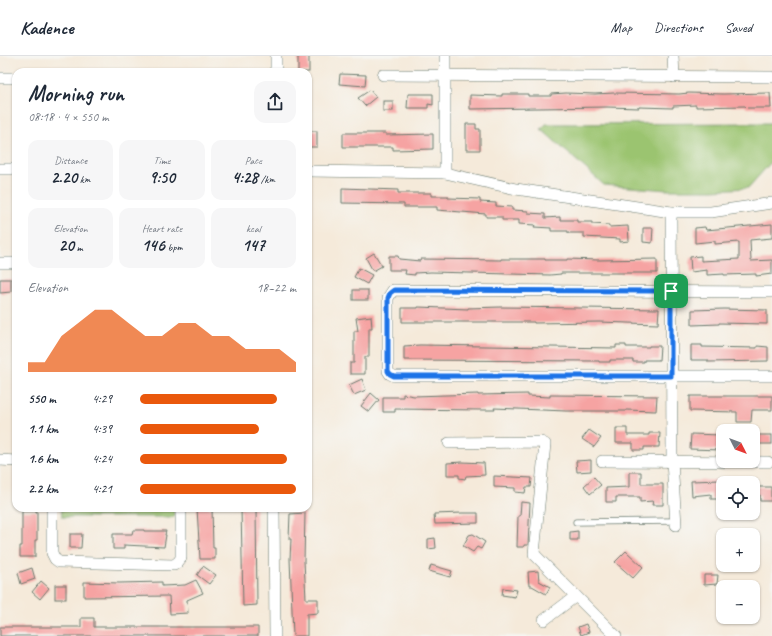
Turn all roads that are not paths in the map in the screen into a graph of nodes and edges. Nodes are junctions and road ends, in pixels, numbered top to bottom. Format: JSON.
{"nodes":[{"id":1,"x":276,"y":56,"type":"edge"},
{"id":2,"x":445,"y":56,"type":"edge"},
{"id":3,"x":674,"y":56,"type":"edge"},
{"id":4,"x":276,"y":68,"type":"edge"},
{"id":5,"x":383,"y":75,"type":"dead end"},
{"id":6,"x":445,"y":75,"type":"junction"},
{"id":7,"x":674,"y":77,"type":"junction"},
{"id":8,"x":772,"y":77,"type":"edge"},
{"id":9,"x":0,"y":78,"type":"edge"},
{"id":10,"x":12,"y":78,"type":"edge"},
{"id":11,"x":0,"y":169,"type":"edge"},
{"id":12,"x":12,"y":169,"type":"edge"},
{"id":13,"x":312,"y":171,"type":"edge"},
{"id":14,"x":445,"y":173,"type":"junction"},
{"id":15,"x":772,"y":202,"type":"edge"},
{"id":16,"x":671,"y":212,"type":"junction"},
{"id":17,"x":0,"y":263,"type":"edge"},
{"id":18,"x":12,"y":263,"type":"edge"},
{"id":19,"x":671,"y":291,"type":"junction"},
{"id":20,"x":772,"y":292,"type":"edge"},
{"id":21,"x":671,"y":376,"type":"junction"},
{"id":22,"x":772,"y":376,"type":"edge"},
{"id":23,"x":449,"y":443,"type":"dead end"},
{"id":24,"x":0,"y":460,"type":"edge"},
{"id":25,"x":12,"y":461,"type":"edge"},
{"id":26,"x":602,"y":461,"type":"dead end"},
{"id":27,"x":672,"y":461,"type":"junction"},
{"id":28,"x":768,"y":462,"type":"dead end"},
{"id":29,"x":52,"y":512,"type":"edge"},
{"id":30,"x":181,"y":512,"type":"edge"},
{"id":31,"x":274,"y":512,"type":"edge"},
{"id":32,"x":576,"y":522,"type":"dead end"},
{"id":33,"x":676,"y":523,"type":"joint"},
{"id":34,"x":576,"y":596,"type":"junction"},
{"id":35,"x":544,"y":620,"type":"dead end"},
{"id":36,"x":275,"y":636,"type":"edge"},
{"id":37,"x":616,"y":636,"type":"edge"}],
"edges":[{"from":1,"to":4,"type":"street"},
{"from":2,"to":6,"type":"street"},
{"from":3,"to":7,"type":"street"},
{"from":5,"to":6,"type":"street"},
{"from":6,"to":7,"type":"street"},
{"from":6,"to":14,"type":"street"},
{"from":7,"to":8,"type":"street"},
{"from":9,"to":10,"type":"street"},
{"from":11,"to":12,"type":"street"},
{"from":13,"to":14,"type":"street"},
{"from":14,"to":16,"type":"street"},
{"from":15,"to":16,"type":"street"},
{"from":16,"to":19,"type":"street"},
{"from":17,"to":18,"type":"street"},
{"from":19,"to":20,"type":"street"},
{"from":19,"to":21,"type":"street"},
{"from":19,"to":21,"type":"street"},
{"from":21,"to":22,"type":"street"},
{"from":21,"to":27,"type":"street"},
{"from":23,"to":34,"type":"street"},
{"from":24,"to":25,"type":"street"},
{"from":26,"to":27,"type":"street"},
{"from":27,"to":28,"type":"street"},
{"from":27,"to":33,"type":"street"},
{"from":29,"to":30,"type":"street"},
{"from":31,"to":36,"type":"street"},
{"from":32,"to":33,"type":"lane"},
{"from":34,"to":35,"type":"street"},
{"from":34,"to":37,"type":"street"}]}
